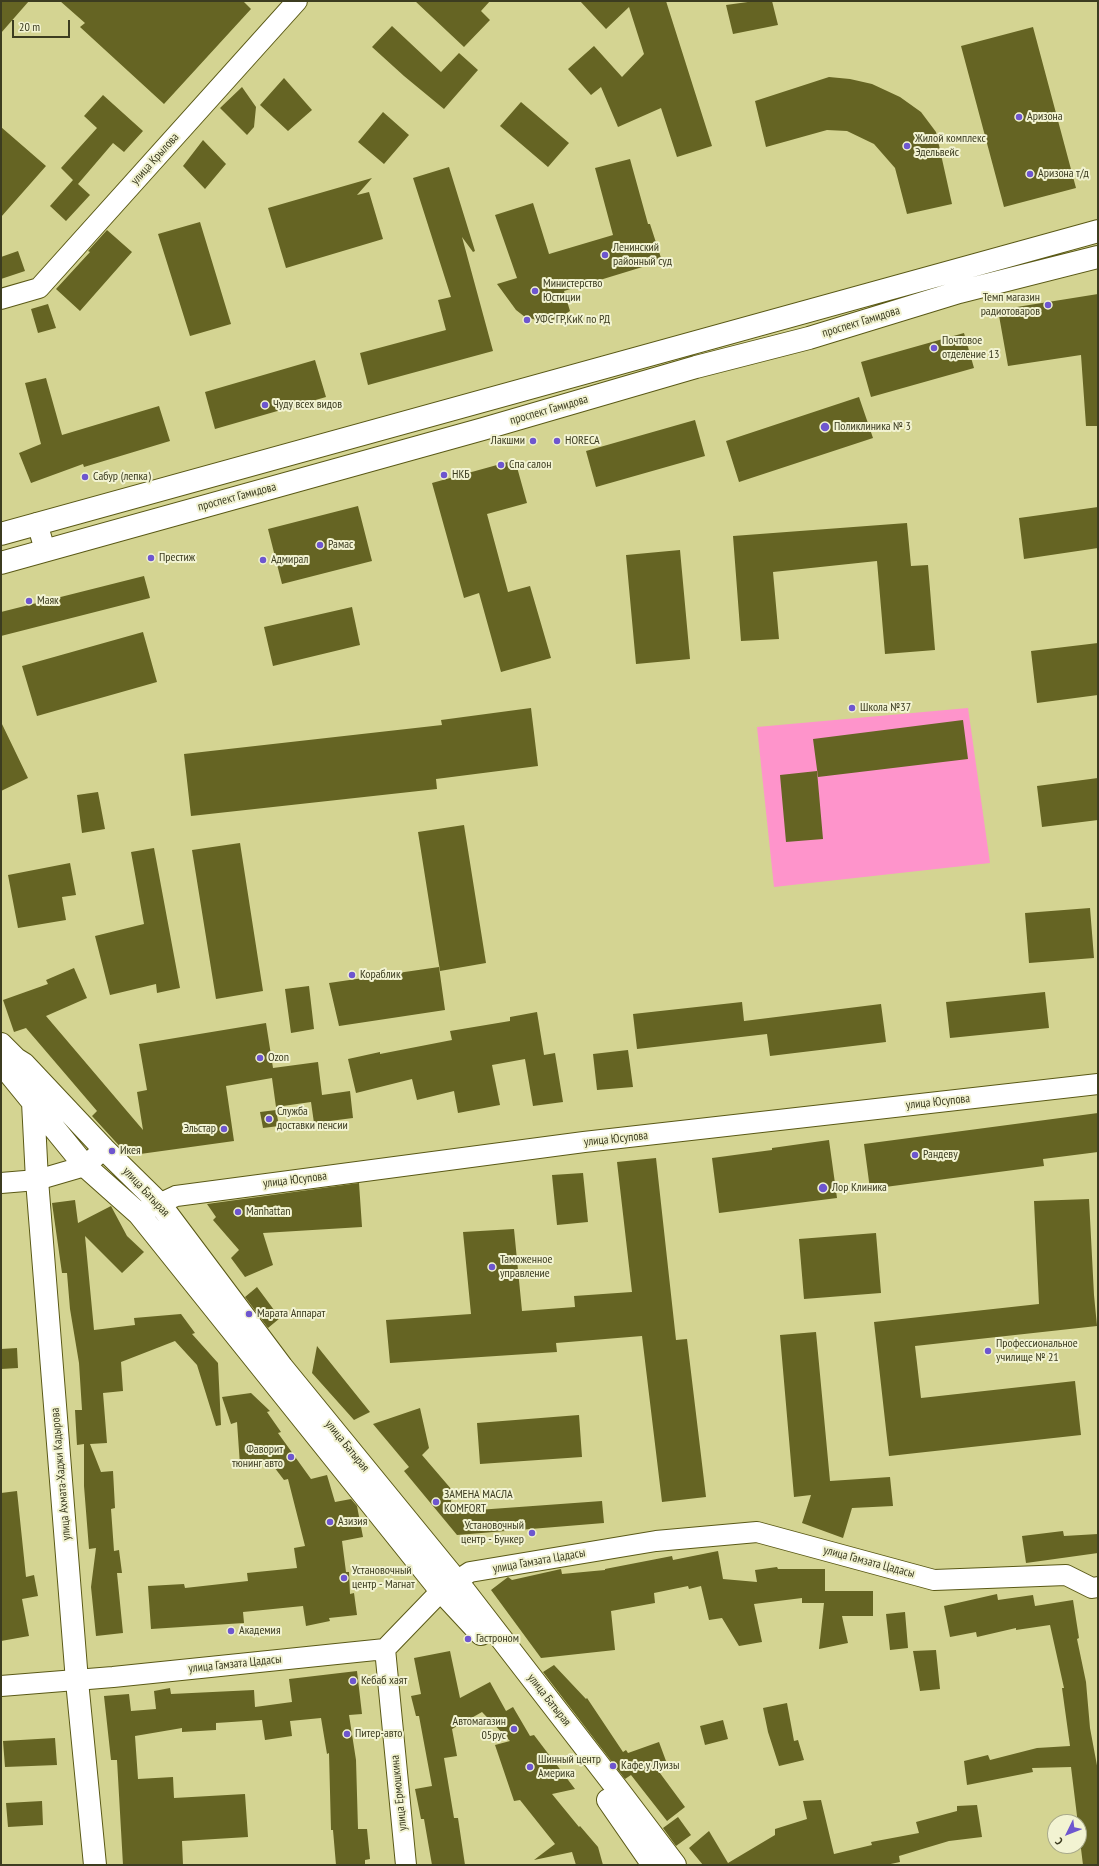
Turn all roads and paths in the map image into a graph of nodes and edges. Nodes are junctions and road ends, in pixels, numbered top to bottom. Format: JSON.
{"nodes":[{"id":1,"x":297,"y":1,"type":"edge"},
{"id":2,"x":1098,"y":231,"type":"edge"},
{"id":3,"x":1098,"y":257,"type":"edge"},
{"id":4,"x":1,"y":299,"type":"edge"},
{"id":5,"x":37,"y":523,"type":"junction"},
{"id":6,"x":1,"y":534,"type":"edge"},
{"id":7,"x":45,"y":550,"type":"junction"},
{"id":8,"x":1,"y":563,"type":"edge"},
{"id":9,"x":1,"y":1044,"type":"edge"},
{"id":10,"x":2,"y":1065,"type":"edge"},
{"id":11,"x":1098,"y":1084,"type":"edge"},
{"id":12,"x":40,"y":1096,"type":"junction"},
{"id":13,"x":104,"y":1149,"type":"junction"},
{"id":14,"x":85,"y":1166,"type":"junction"},
{"id":15,"x":37,"y":1180,"type":"junction"},
{"id":16,"x":1,"y":1183,"type":"edge"},
{"id":17,"x":159,"y":1203,"type":"junction"},
{"id":18,"x":139,"y":1214,"type":"junction"},
{"id":19,"x":449,"y":1586,"type":"junction"},
{"id":20,"x":1098,"y":1587,"type":"edge"},
{"id":21,"x":385,"y":1649,"type":"junction"},
{"id":22,"x":77,"y":1681,"type":"junction"},
{"id":23,"x":1,"y":1686,"type":"edge"},
{"id":24,"x":95,"y":1865,"type":"edge"},
{"id":25,"x":406,"y":1865,"type":"edge"},
{"id":26,"x":653,"y":1865,"type":"edge"},
{"id":27,"x":675,"y":1865,"type":"edge"}],
"edges":[{"from":1,"to":4,"type":"street","name":"улица Крылова"},
{"from":2,"to":5,"type":"main road","name":"проспект Гамидова"},
{"from":3,"to":7,"type":"main road","name":"проспект Гамидова"},
{"from":5,"to":6,"type":"main road","name":"проспект Гамидова"},
{"from":5,"to":7,"type":"street"},
{"from":7,"to":8,"type":"main road","name":"проспект Гамидова"},
{"from":9,"to":12,"type":"main road","name":"улица Батырая"},
{"from":10,"to":12,"type":"main road","name":"улица Батырая"},
{"from":11,"to":17,"type":"street","name":"улица Юсупова"},
{"from":12,"to":13,"type":"main road","name":"улица Батырая"},
{"from":12,"to":14,"type":"main road","name":"улица Батырая"},
{"from":12,"to":15,"type":"main road","name":"улица Ахмата-Хаджи Кадырова"},
{"from":13,"to":14,"type":"street"},
{"from":13,"to":17,"type":"main road","name":"улица Батырая"},
{"from":14,"to":15,"type":"street"},
{"from":14,"to":18,"type":"main road","name":"улица Батырая"},
{"from":15,"to":16,"type":"street"},
{"from":15,"to":22,"type":"main road","name":"улица Ахмата-Хаджи Кадырова"},
{"from":17,"to":18,"type":"street","name":"улица Юсупова"},
{"from":17,"to":19,"type":"main road","name":"улица Батырая"},
{"from":18,"to":19,"type":"main road","name":"улица Батырая"},
{"from":19,"to":20,"type":"street","name":"улица Гамзата Цадасы"},
{"from":19,"to":21,"type":"street","name":"улица Гамзата Цадасы"},
{"from":19,"to":26,"type":"main road","name":"улица Батырая"},
{"from":19,"to":27,"type":"main road","name":"улица Батырая"},
{"from":21,"to":22,"type":"street","name":"улица Гамзата Цадасы"},
{"from":21,"to":25,"type":"street","name":"улица Ермошкина"},
{"from":22,"to":23,"type":"street","name":"улица Гамзата Цадасы"},
{"from":22,"to":24,"type":"main road","name":"улица Ахмата-Хаджи Кадырова"}]}
